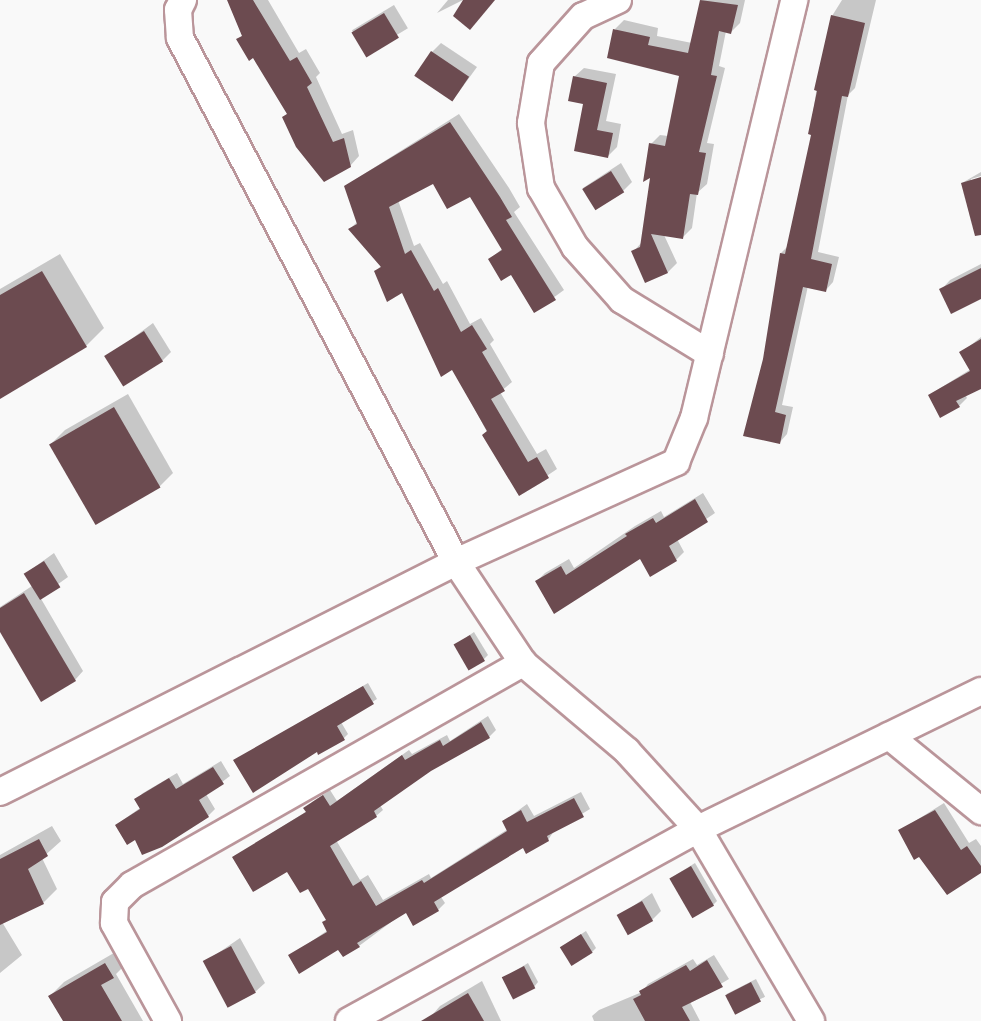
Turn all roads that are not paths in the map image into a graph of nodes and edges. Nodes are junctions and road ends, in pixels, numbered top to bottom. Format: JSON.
{"nodes":[{"id":1,"x":183,"y":0,"type":"edge"},
{"id":2,"x":618,"y":0,"type":"edge"},
{"id":3,"x":794,"y":0,"type":"edge"},
{"id":4,"x":710,"y":354,"type":"junction"},
{"id":5,"x":456,"y":561,"type":"junction"},
{"id":6,"x":523,"y":663,"type":"junction"},
{"id":7,"x":981,"y":691,"type":"edge"},
{"id":8,"x":889,"y":736,"type":"junction"},
{"id":9,"x":0,"y":792,"type":"edge"},
{"id":10,"x":981,"y":811,"type":"edge"},
{"id":11,"x":698,"y":829,"type":"junction"},
{"id":12,"x":390,"y":1012,"type":"edge"},
{"id":13,"x":168,"y":1021,"type":"edge"},
{"id":14,"x":349,"y":1021,"type":"edge"},
{"id":15,"x":811,"y":1021,"type":"edge"}],
"edges":[{"from":1,"to":5,"type":"street"},
{"from":2,"to":4,"type":"street"},
{"from":3,"to":4,"type":"street"},
{"from":4,"to":5,"type":"street"},
{"from":5,"to":6,"type":"street"},
{"from":5,"to":9,"type":"street"},
{"from":6,"to":11,"type":"street"},
{"from":6,"to":13,"type":"street"},
{"from":7,"to":8,"type":"street"},
{"from":8,"to":10,"type":"street"},
{"from":8,"to":11,"type":"street"},
{"from":11,"to":12,"type":"street"},
{"from":11,"to":15,"type":"street"},
{"from":12,"to":14,"type":"street"}]}
